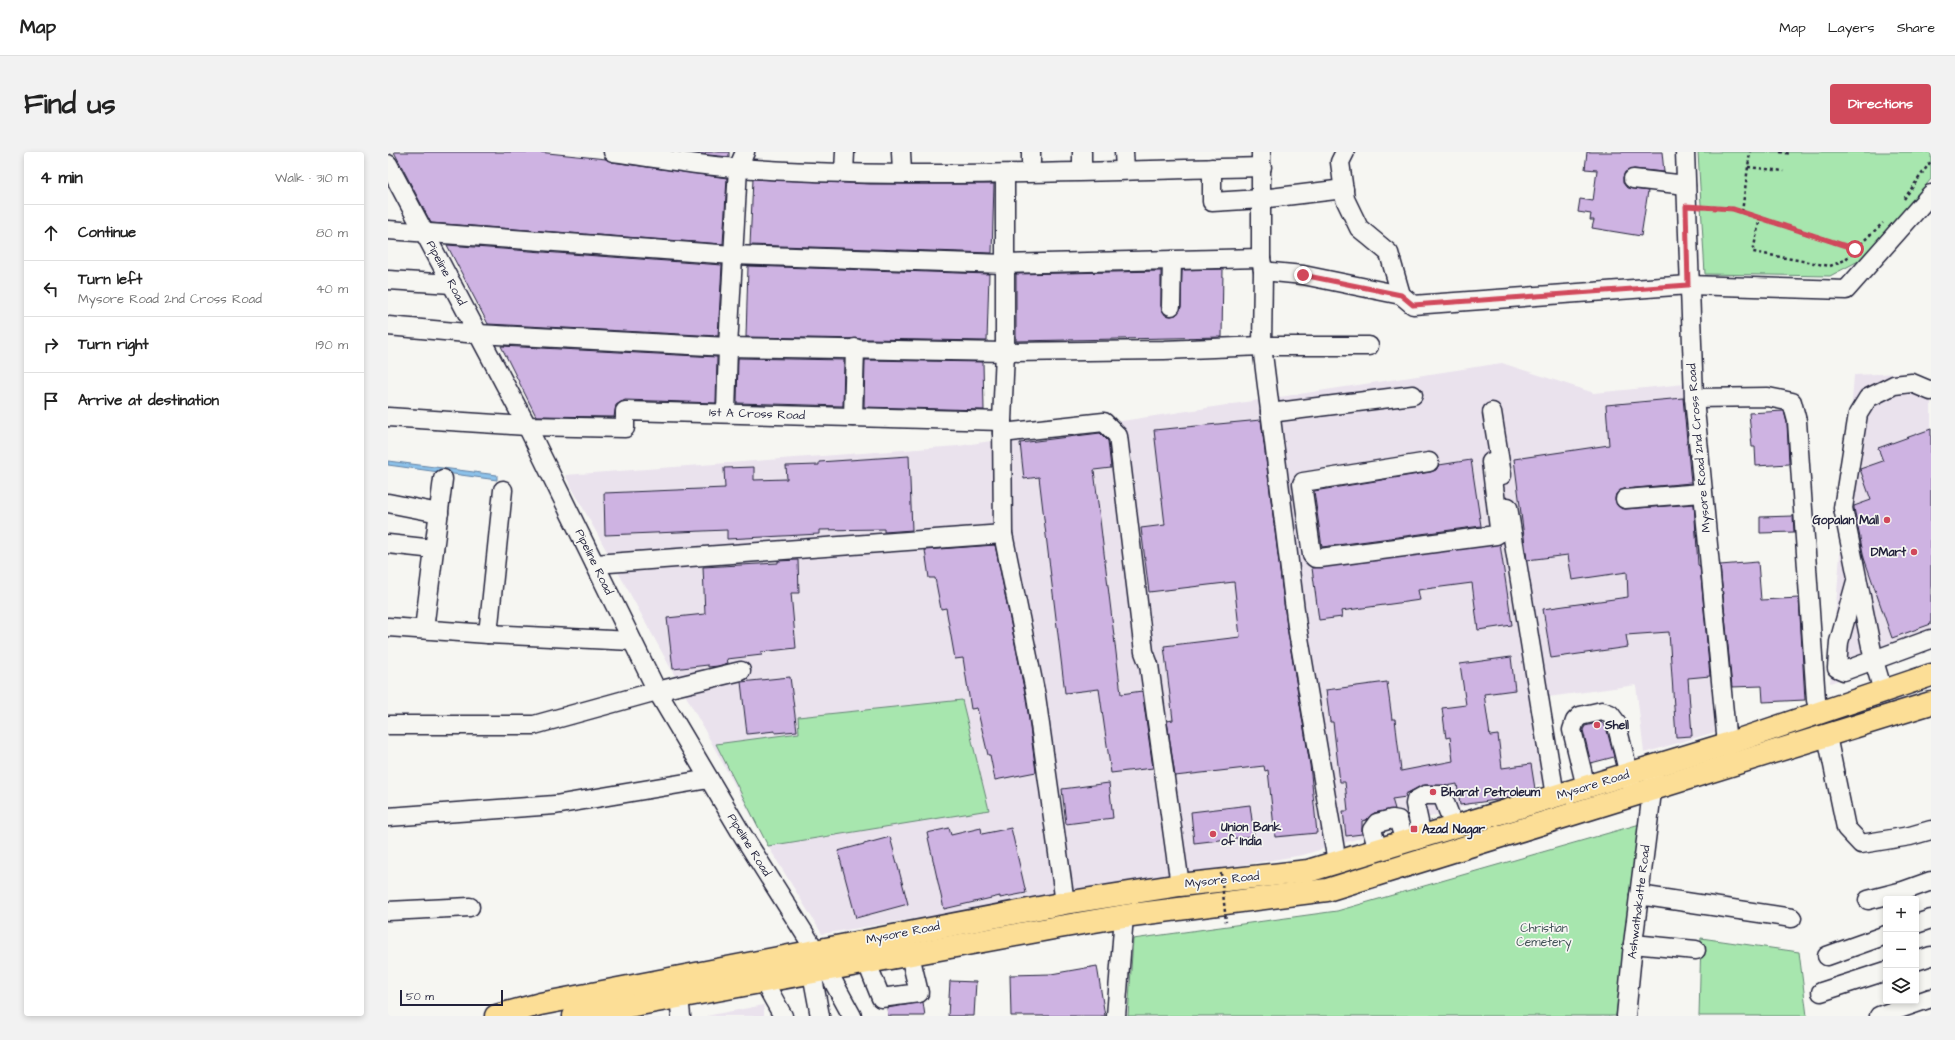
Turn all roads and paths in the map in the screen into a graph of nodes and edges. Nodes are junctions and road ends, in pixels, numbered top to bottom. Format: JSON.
{"nodes":[{"id":1,"x":613,"y":152,"type":"edge"},
{"id":2,"x":745,"y":152,"type":"edge"},
{"id":3,"x":845,"y":152,"type":"edge"},
{"id":4,"x":901,"y":152,"type":"edge"},
{"id":5,"x":1082,"y":152,"type":"edge"},
{"id":6,"x":1124,"y":152,"type":"edge"},
{"id":7,"x":1345,"y":152,"type":"edge"},
{"id":8,"x":1685,"y":152,"type":"edge"},
{"id":9,"x":1750,"y":152,"type":"edge"},
{"id":10,"x":1780,"y":152,"type":"edge"},
{"id":11,"x":1791,"y":154,"type":"dead end"},
{"id":12,"x":1261,"y":160,"type":"edge"},
{"id":13,"x":1931,"y":161,"type":"edge"},
{"id":14,"x":388,"y":164,"type":"edge"},
{"id":15,"x":1748,"y":167,"type":"junction"},
{"id":16,"x":738,"y":168,"type":"junction"},
{"id":17,"x":1212,"y":168,"type":"junction"},
{"id":18,"x":1125,"y":170,"type":"junction"},
{"id":19,"x":1082,"y":171,"type":"junction"},
{"id":20,"x":1784,"y":171,"type":"dead end"},
{"id":21,"x":844,"y":172,"type":"junction"},
{"id":22,"x":902,"y":173,"type":"junction"},
{"id":23,"x":1005,"y":174,"type":"junction"},
{"id":24,"x":1633,"y":179,"type":"dead end"},
{"id":25,"x":1686,"y":185,"type":"junction"},
{"id":26,"x":1344,"y":189,"type":"junction"},
{"id":27,"x":1931,"y":194,"type":"edge"},
{"id":28,"x":1261,"y":199,"type":"junction"},
{"id":29,"x":1899,"y":205,"type":"dead end"},
{"id":30,"x":1686,"y":206,"type":"junction"},
{"id":31,"x":1742,"y":212,"type":"junction"},
{"id":32,"x":1760,"y":217,"type":"junction"},
{"id":33,"x":1884,"y":222,"type":"dead end"},
{"id":34,"x":388,"y":230,"type":"edge"},
{"id":35,"x":424,"y":232,"type":"junction"},
{"id":36,"x":1856,"y":248,"type":"junction"},
{"id":37,"x":733,"y":255,"type":"junction"},
{"id":38,"x":1172,"y":260,"type":"junction"},
{"id":39,"x":1005,"y":264,"type":"junction"},
{"id":40,"x":1262,"y":264,"type":"junction"},
{"id":41,"x":388,"y":280,"type":"edge"},
{"id":42,"x":452,"y":284,"type":"junction"},
{"id":43,"x":1688,"y":285,"type":"junction"},
{"id":44,"x":1401,"y":295,"type":"junction"},
{"id":45,"x":1171,"y":306,"type":"dead end"},
{"id":46,"x":388,"y":326,"type":"edge"},
{"id":47,"x":478,"y":334,"type":"junction"},
{"id":48,"x":1262,"y":346,"type":"junction"},
{"id":49,"x":1369,"y":346,"type":"dead end"},
{"id":50,"x":728,"y":347,"type":"junction"},
{"id":51,"x":855,"y":348,"type":"junction"},
{"id":52,"x":1004,"y":352,"type":"junction"},
{"id":53,"x":1931,"y":391,"type":"edge"},
{"id":54,"x":1413,"y":395,"type":"dead end"},
{"id":55,"x":1694,"y":398,"type":"junction"},
{"id":56,"x":1492,"y":412,"type":"dead end"},
{"id":57,"x":726,"y":413,"type":"junction"},
{"id":58,"x":1270,"y":413,"type":"junction"},
{"id":59,"x":388,"y":417,"type":"edge"},
{"id":60,"x":853,"y":417,"type":"junction"},
{"id":61,"x":527,"y":426,"type":"junction"},
{"id":62,"x":1002,"y":427,"type":"junction"},
{"id":63,"x":1429,"y":462,"type":"dead end"},
{"id":64,"x":1491,"y":462,"type":"dead end"},
{"id":65,"x":443,"y":479,"type":"dead end"},
{"id":66,"x":503,"y":490,"type":"dead end"},
{"id":67,"x":1303,"y":492,"type":"junction"},
{"id":68,"x":1702,"y":493,"type":"junction"},
{"id":69,"x":1280,"y":495,"type":"junction"},
{"id":70,"x":1625,"y":499,"type":"dead end"},
{"id":71,"x":388,"y":503,"type":"edge"},
{"id":72,"x":439,"y":512,"type":"junction"},
{"id":73,"x":1003,"y":534,"type":"junction"},
{"id":74,"x":1309,"y":537,"type":"junction"},
{"id":75,"x":1286,"y":540,"type":"junction"},
{"id":76,"x":388,"y":544,"type":"edge"},
{"id":77,"x":434,"y":549,"type":"junction"},
{"id":78,"x":595,"y":564,"type":"junction"},
{"id":79,"x":1856,"y":578,"type":"junction"},
{"id":80,"x":388,"y":626,"type":"edge"},
{"id":81,"x":424,"y":629,"type":"junction"},
{"id":82,"x":488,"y":634,"type":"junction"},
{"id":83,"x":1931,"y":639,"type":"edge"},
{"id":84,"x":632,"y":641,"type":"junction"},
{"id":85,"x":1874,"y":661,"type":"junction"},
{"id":86,"x":740,"y":671,"type":"dead end"},
{"id":87,"x":1931,"y":675,"type":"edge"},
{"id":88,"x":657,"y":690,"type":"junction"},
{"id":89,"x":1884,"y":691,"type":"junction"},
{"id":90,"x":1931,"y":703,"type":"edge"},
{"id":91,"x":1820,"y":713,"type":"junction"},
{"id":92,"x":388,"y":725,"type":"edge"},
{"id":93,"x":1827,"y":736,"type":"junction"},
{"id":94,"x":1727,"y":744,"type":"junction"},
{"id":95,"x":709,"y":779,"type":"junction"},
{"id":96,"x":1638,"y":785,"type":"junction"},
{"id":97,"x":1586,"y":787,"type":"junction"},
{"id":98,"x":1555,"y":796,"type":"junction"},
{"id":99,"x":388,"y":817,"type":"edge"},
{"id":100,"x":1454,"y":826,"type":"junction"},
{"id":101,"x":1931,"y":830,"type":"edge"},
{"id":102,"x":1414,"y":838,"type":"junction"},
{"id":103,"x":1337,"y":862,"type":"junction"},
{"id":104,"x":1221,"y":873,"type":"dead end"},
{"id":105,"x":1931,"y":881,"type":"edge"},
{"id":106,"x":1180,"y":885,"type":"junction"},
{"id":107,"x":1639,"y":895,"type":"junction"},
{"id":108,"x":1868,"y":900,"type":"dead end"},
{"id":109,"x":1065,"y":903,"type":"junction"},
{"id":110,"x":470,"y":907,"type":"dead end"},
{"id":111,"x":388,"y":911,"type":"edge"},
{"id":112,"x":1124,"y":916,"type":"junction"},
{"id":113,"x":1792,"y":918,"type":"dead end"},
{"id":114,"x":1931,"y":918,"type":"edge"},
{"id":115,"x":1226,"y":922,"type":"dead end"},
{"id":116,"x":1919,"y":923,"type":"edge"},
{"id":117,"x":1883,"y":936,"type":"edge"},
{"id":118,"x":1633,"y":944,"type":"junction"},
{"id":119,"x":815,"y":950,"type":"junction"},
{"id":120,"x":1696,"y":950,"type":"dead end"},
{"id":121,"x":910,"y":955,"type":"junction"},
{"id":122,"x":1827,"y":956,"type":"dead end"},
{"id":123,"x":1931,"y":956,"type":"edge"},
{"id":124,"x":1919,"y":960,"type":"edge"},
{"id":125,"x":867,"y":963,"type":"junction"},
{"id":126,"x":820,"y":972,"type":"junction"},
{"id":127,"x":1883,"y":972,"type":"edge"},
{"id":128,"x":764,"y":982,"type":"junction"},
{"id":129,"x":1821,"y":992,"type":"dead end"},
{"id":130,"x":1931,"y":998,"type":"edge"},
{"id":131,"x":680,"y":1006,"type":"edge"},
{"id":132,"x":496,"y":1016,"type":"edge"},
{"id":133,"x":574,"y":1016,"type":"edge"},
{"id":134,"x":783,"y":1016,"type":"edge"},
{"id":135,"x":820,"y":1016,"type":"edge"},
{"id":136,"x":852,"y":1016,"type":"edge"},
{"id":137,"x":1116,"y":1016,"type":"edge"},
{"id":138,"x":1626,"y":1016,"type":"edge"},
{"id":139,"x":1879,"y":1016,"type":"edge"}],
"edges":[{"from":1,"to":16,"type":"street"},
{"from":2,"to":16,"type":"street"},
{"from":3,"to":21,"type":"street"},
{"from":4,"to":22,"type":"street"},
{"from":5,"to":19,"type":"street"},
{"from":6,"to":18,"type":"street"},
{"from":7,"to":26,"type":"street"},
{"from":8,"to":25,"type":"street","name":"Mysore Road 2nd Cross Road"},
{"from":9,"to":15,"type":"path"},
{"from":10,"to":11,"type":"path"},
{"from":12,"to":17,"type":"street"},
{"from":12,"to":28,"type":"street"},
{"from":13,"to":29,"type":"path"},
{"from":14,"to":35,"type":"street","name":"Pipeline Road"},
{"from":15,"to":20,"type":"path"},
{"from":15,"to":31,"type":"path"},
{"from":16,"to":21,"type":"street"},
{"from":16,"to":37,"type":"street"},
{"from":17,"to":18,"type":"street"},
{"from":17,"to":28,"type":"street"},
{"from":18,"to":19,"type":"street"},
{"from":19,"to":23,"type":"street"},
{"from":21,"to":22,"type":"street"},
{"from":22,"to":23,"type":"street"},
{"from":23,"to":39,"type":"street"},
{"from":24,"to":25,"type":"street"},
{"from":25,"to":30,"type":"street","name":"Mysore Road 2nd Cross Road"},
{"from":26,"to":28,"type":"street"},
{"from":26,"to":44,"type":"street"},
{"from":27,"to":43,"type":"street"},
{"from":28,"to":40,"type":"street"},
{"from":30,"to":31,"type":"path"},
{"from":30,"to":43,"type":"street","name":"Mysore Road 2nd Cross Road"},
{"from":31,"to":32,"type":"path"},
{"from":32,"to":36,"type":"path"},
{"from":32,"to":36,"type":"path"},
{"from":33,"to":36,"type":"path"},
{"from":34,"to":35,"type":"street"},
{"from":35,"to":37,"type":"street"},
{"from":35,"to":42,"type":"street","name":"Pipeline Road"},
{"from":37,"to":39,"type":"street"},
{"from":37,"to":50,"type":"street"},
{"from":38,"to":39,"type":"street"},
{"from":38,"to":40,"type":"street"},
{"from":38,"to":45,"type":"street"},
{"from":39,"to":52,"type":"street"},
{"from":40,"to":44,"type":"street"},
{"from":40,"to":48,"type":"street"},
{"from":41,"to":42,"type":"street"},
{"from":42,"to":47,"type":"street","name":"Pipeline Road"},
{"from":43,"to":44,"type":"street"},
{"from":43,"to":55,"type":"street","name":"Mysore Road 2nd Cross Road"},
{"from":46,"to":47,"type":"street"},
{"from":47,"to":50,"type":"street"},
{"from":47,"to":61,"type":"street","name":"Pipeline Road"},
{"from":48,"to":49,"type":"street"},
{"from":48,"to":52,"type":"street"},
{"from":48,"to":58,"type":"street"},
{"from":50,"to":51,"type":"street"},
{"from":50,"to":57,"type":"street"},
{"from":51,"to":52,"type":"street"},
{"from":51,"to":60,"type":"street"},
{"from":52,"to":62,"type":"street"},
{"from":53,"to":79,"type":"street"},
{"from":54,"to":58,"type":"street"},
{"from":55,"to":68,"type":"street","name":"Mysore Road 2nd Cross Road"},
{"from":55,"to":91,"type":"street"},
{"from":56,"to":98,"type":"street"},
{"from":57,"to":60,"type":"street","name":"1st A Cross Road"},
{"from":57,"to":61,"type":"street","name":"1st A Cross Road"},
{"from":58,"to":69,"type":"street"},
{"from":59,"to":61,"type":"street"},
{"from":60,"to":62,"type":"street","name":"1st A Cross Road"},
{"from":61,"to":78,"type":"street","name":"Pipeline Road"},
{"from":62,"to":73,"type":"street"},
{"from":62,"to":106,"type":"street","name":"1st A Cross Road"},
{"from":63,"to":67,"type":"street"},
{"from":64,"to":74,"type":"street"},
{"from":65,"to":72,"type":"street"},
{"from":66,"to":82,"type":"street"},
{"from":67,"to":69,"type":"street"},
{"from":67,"to":74,"type":"street"},
{"from":68,"to":70,"type":"street"},
{"from":68,"to":94,"type":"street","name":"Mysore Road 2nd Cross Road"},
{"from":69,"to":75,"type":"street"},
{"from":71,"to":72,"type":"street"},
{"from":72,"to":77,"type":"street"},
{"from":73,"to":78,"type":"street"},
{"from":73,"to":109,"type":"street"},
{"from":74,"to":75,"type":"street"},
{"from":75,"to":103,"type":"street"},
{"from":76,"to":77,"type":"street"},
{"from":77,"to":81,"type":"street"},
{"from":78,"to":84,"type":"street","name":"Pipeline Road"},
{"from":79,"to":85,"type":"street"},
{"from":79,"to":85,"type":"street"},
{"from":80,"to":81,"type":"street"},
{"from":81,"to":82,"type":"street"},
{"from":82,"to":84,"type":"street"},
{"from":83,"to":85,"type":"street"},
{"from":84,"to":88,"type":"street","name":"Pipeline Road"},
{"from":85,"to":89,"type":"street"},
{"from":86,"to":88,"type":"street"},
{"from":87,"to":89,"type":"highway","name":"Mysore Road"},
{"from":88,"to":92,"type":"street"},
{"from":88,"to":95,"type":"street","name":"Pipeline Road"},
{"from":89,"to":91,"type":"highway","name":"Mysore Road"},
{"from":90,"to":93,"type":"highway","name":"Mysore Road"},
{"from":91,"to":94,"type":"highway","name":"Mysore Road"},
{"from":93,"to":96,"type":"highway","name":"Mysore Road"},
{"from":93,"to":101,"type":"street"},
{"from":94,"to":96,"type":"highway","name":"Mysore Road"},
{"from":95,"to":99,"type":"street"},
{"from":95,"to":119,"type":"street","name":"Pipeline Road"},
{"from":96,"to":97,"type":"highway","name":"Mysore Road"},
{"from":96,"to":97,"type":"street"},
{"from":96,"to":107,"type":"street","name":"Ashwathakatte Road"},
{"from":96,"to":112,"type":"highway","name":"Mysore Road"},
{"from":97,"to":98,"type":"highway","name":"Mysore Road"},
{"from":98,"to":100,"type":"highway","name":"Mysore Road"},
{"from":100,"to":102,"type":"highway","name":"Mysore Road"},
{"from":100,"to":102,"type":"street"},
{"from":102,"to":103,"type":"highway","name":"Mysore Road"},
{"from":103,"to":106,"type":"highway","name":"Mysore Road"},
{"from":104,"to":115,"type":"path","bridge":true},
{"from":105,"to":108,"type":"street"},
{"from":106,"to":109,"type":"highway","name":"Mysore Road"},
{"from":107,"to":113,"type":"street"},
{"from":107,"to":118,"type":"street","name":"Ashwathakatte Road"},
{"from":109,"to":119,"type":"highway","name":"Mysore Road"},
{"from":110,"to":111,"type":"street"},
{"from":112,"to":121,"type":"highway","name":"Mysore Road"},
{"from":112,"to":137,"type":"street"},
{"from":114,"to":116,"type":"street"},
{"from":117,"to":122,"type":"street"},
{"from":118,"to":120,"type":"street"},
{"from":118,"to":138,"type":"street","name":"Ashwathakatte Road"},
{"from":119,"to":132,"type":"highway","name":"Mysore Road"},
{"from":121,"to":125,"type":"highway","name":"Mysore Road"},
{"from":121,"to":125,"type":"street"},
{"from":123,"to":124,"type":"street"},
{"from":125,"to":126,"type":"highway","name":"Mysore Road"},
{"from":126,"to":128,"type":"highway","name":"Mysore Road"},
{"from":126,"to":135,"type":"street"},
{"from":126,"to":136,"type":"street"},
{"from":127,"to":129,"type":"street"},
{"from":128,"to":131,"type":"highway","name":"Mysore Road"},
{"from":128,"to":134,"type":"street"},
{"from":130,"to":139,"type":"street"},
{"from":131,"to":133,"type":"highway","name":"Mysore Road"}]}
